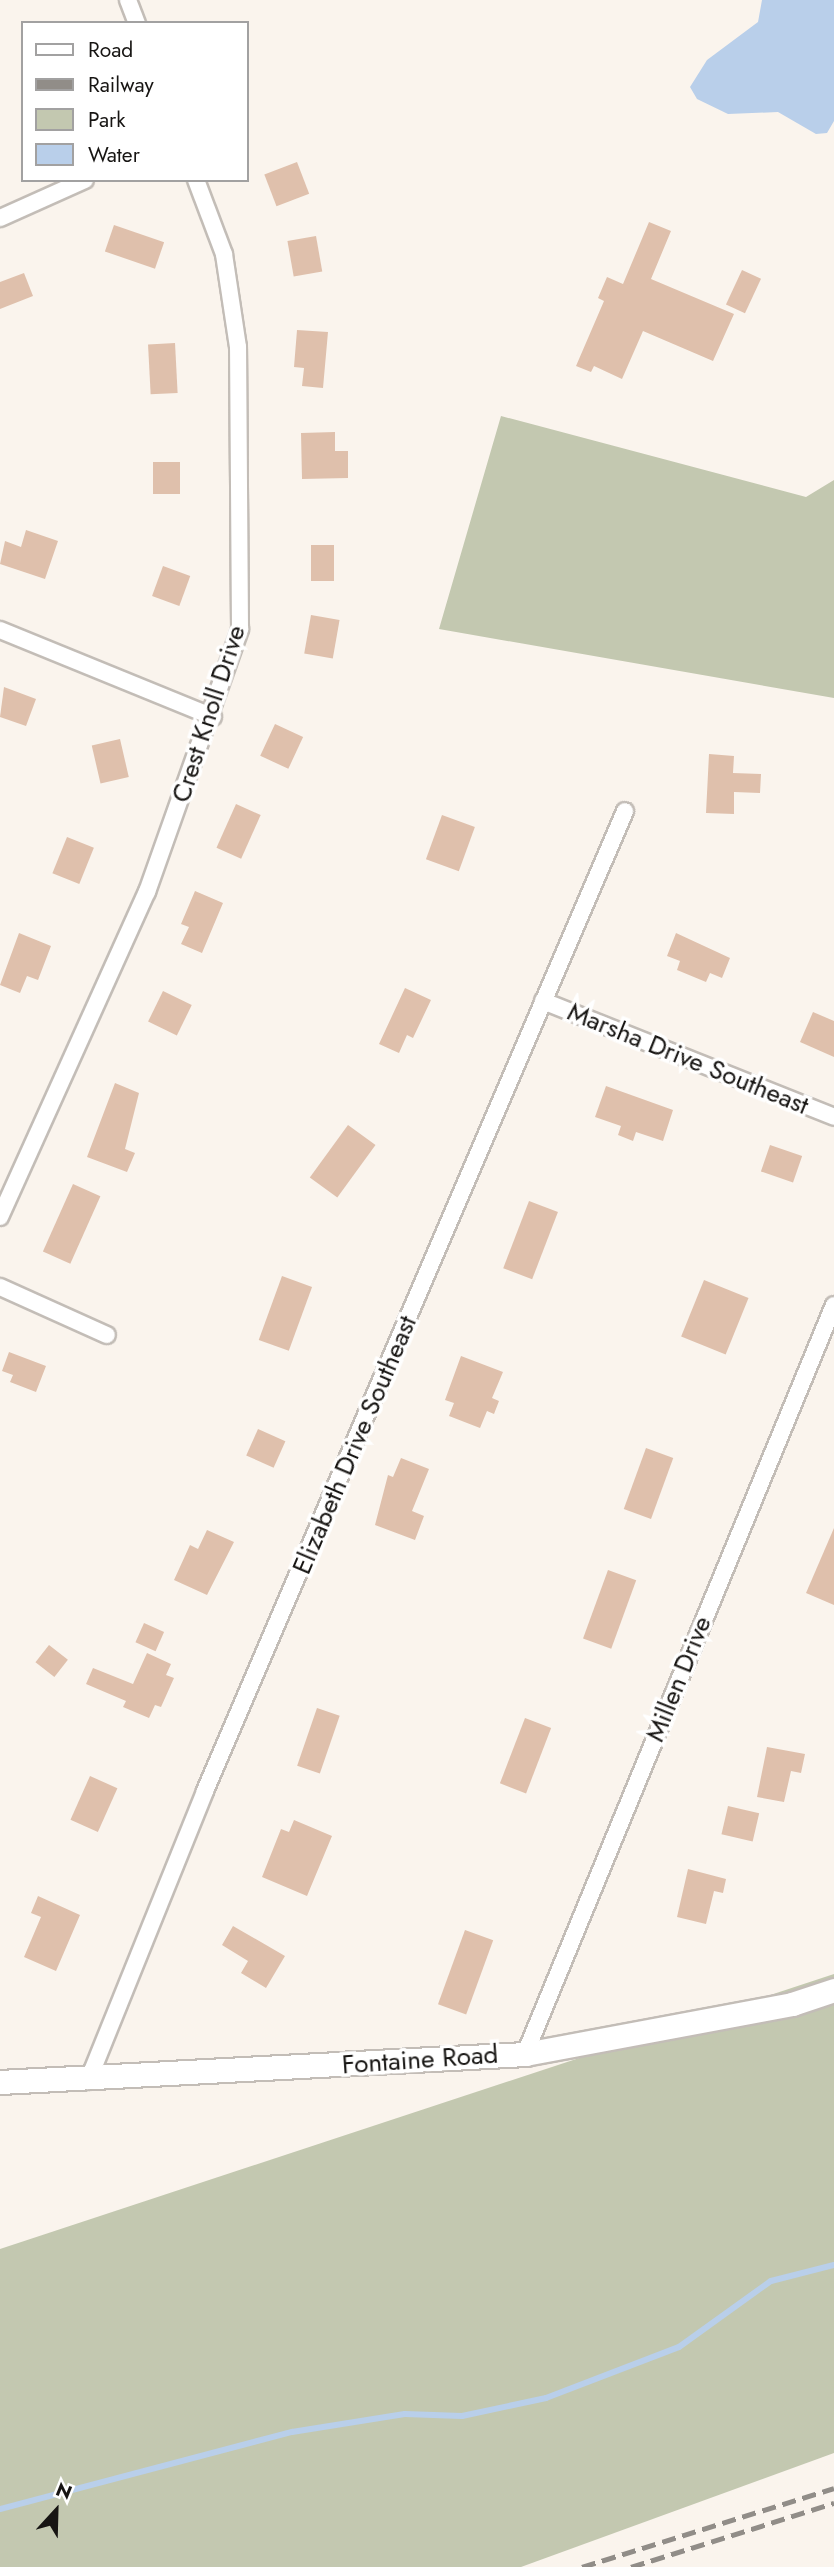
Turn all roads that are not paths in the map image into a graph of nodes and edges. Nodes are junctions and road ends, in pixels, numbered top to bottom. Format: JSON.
{"nodes":[{"id":1,"x":128,"y":0,"type":"edge"},
{"id":2,"x":136,"y":21,"type":"edge"},
{"id":3,"x":81,"y":182,"type":"edge"},
{"id":4,"x":197,"y":182,"type":"edge"},
{"id":5,"x":0,"y":218,"type":"edge"},
{"id":6,"x":0,"y":630,"type":"edge"},
{"id":7,"x":213,"y":717,"type":"junction"},
{"id":8,"x":625,"y":811,"type":"dead end"},
{"id":9,"x":542,"y":1001,"type":"junction"},
{"id":10,"x":834,"y":1117,"type":"edge"},
{"id":11,"x":0,"y":1217,"type":"edge"},
{"id":12,"x":0,"y":1287,"type":"edge"},
{"id":13,"x":834,"y":1305,"type":"edge"},
{"id":14,"x":107,"y":1335,"type":"dead end"},
{"id":15,"x":834,"y":1990,"type":"edge"},
{"id":16,"x":525,"y":2054,"type":"junction"},
{"id":17,"x":88,"y":2081,"type":"junction"},
{"id":18,"x":0,"y":2082,"type":"edge"}],
"edges":[{"from":1,"to":2,"type":"street"},
{"from":3,"to":5,"type":"street"},
{"from":4,"to":7,"type":"street","name":"Crest Knoll Drive"},
{"from":6,"to":7,"type":"street"},
{"from":7,"to":11,"type":"street","name":"Crest Knoll Drive"},
{"from":8,"to":9,"type":"street","name":"Elizabeth Drive Southeast"},
{"from":9,"to":10,"type":"street","name":"Marsha Drive Southeast"},
{"from":9,"to":17,"type":"street","name":"Elizabeth Drive Southeast"},
{"from":12,"to":14,"type":"street"},
{"from":13,"to":16,"type":"street","name":"Millen Drive"},
{"from":15,"to":16,"type":"main road","name":"Fontaine Road"},
{"from":16,"to":17,"type":"main road","name":"Fontaine Road"},
{"from":17,"to":18,"type":"main road","name":"Fontaine Road"}]}
